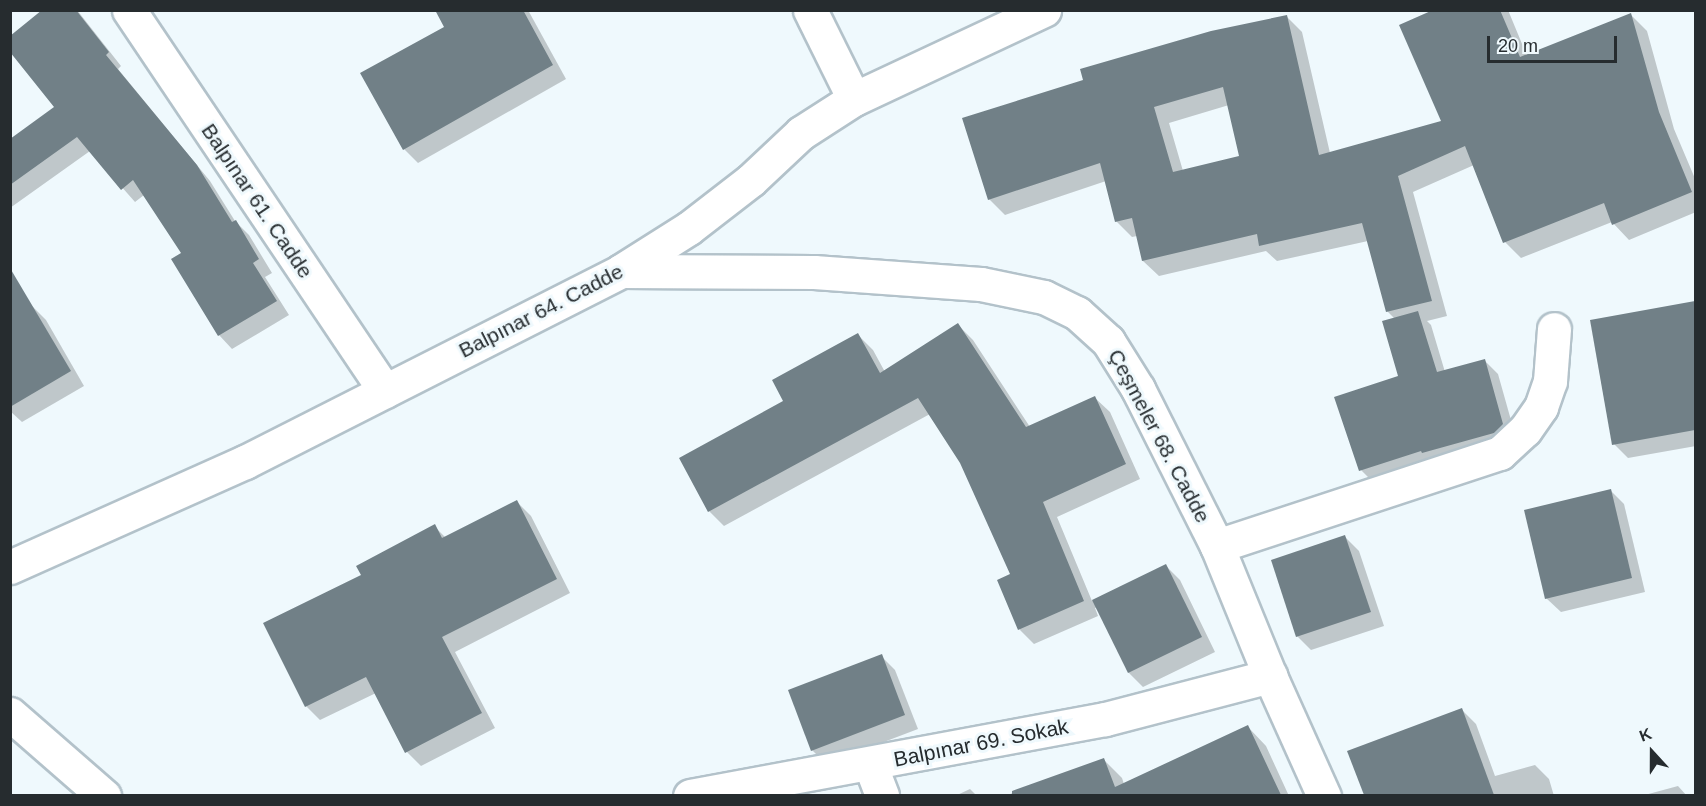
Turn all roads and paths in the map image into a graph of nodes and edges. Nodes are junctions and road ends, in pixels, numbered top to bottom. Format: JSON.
{"nodes":[{"id":1,"x":129,"y":10,"type":"edge"},
{"id":2,"x":810,"y":10,"type":"edge"},
{"id":3,"x":1044,"y":10,"type":"edge"},
{"id":4,"x":854,"y":99,"type":"junction"},
{"id":5,"x":621,"y":271,"type":"junction"},
{"id":6,"x":1554,"y":329,"type":"dead end"},
{"id":7,"x":386,"y":392,"type":"junction"},
{"id":8,"x":1217,"y":546,"type":"junction"},
{"id":9,"x":10,"y":567,"type":"edge"},
{"id":10,"x":1270,"y":676,"type":"junction"},
{"id":11,"x":10,"y":714,"type":"edge"},
{"id":12,"x":870,"y":764,"type":"junction"},
{"id":13,"x":104,"y":795,"type":"edge"},
{"id":14,"x":690,"y":795,"type":"edge"},
{"id":15,"x":882,"y":795,"type":"edge"},
{"id":16,"x":1324,"y":795,"type":"edge"}],
"edges":[{"from":1,"to":7,"type":"street","name":"Balpınar 61. Cadde"},
{"from":2,"to":4,"type":"street"},
{"from":3,"to":4,"type":"street","name":"Balpınar 64. Cadde"},
{"from":4,"to":5,"type":"street","name":"Balpınar 64. Cadde"},
{"from":5,"to":7,"type":"street","name":"Balpınar 64. Cadde"},
{"from":5,"to":8,"type":"street","name":"Çeşmeler 68. Cadde"},
{"from":6,"to":8,"type":"street"},
{"from":7,"to":9,"type":"street","name":"Balpınar 64. Cadde"},
{"from":8,"to":10,"type":"street","name":"Çeşmeler 68. Cadde"},
{"from":10,"to":12,"type":"street","name":"Balpınar 69. Sokak"},
{"from":10,"to":16,"type":"street","name":"Çeşmeler 68. Cadde"},
{"from":11,"to":13,"type":"street"},
{"from":12,"to":14,"type":"street","name":"Balpınar 69. Sokak"},
{"from":12,"to":15,"type":"street"}]}
